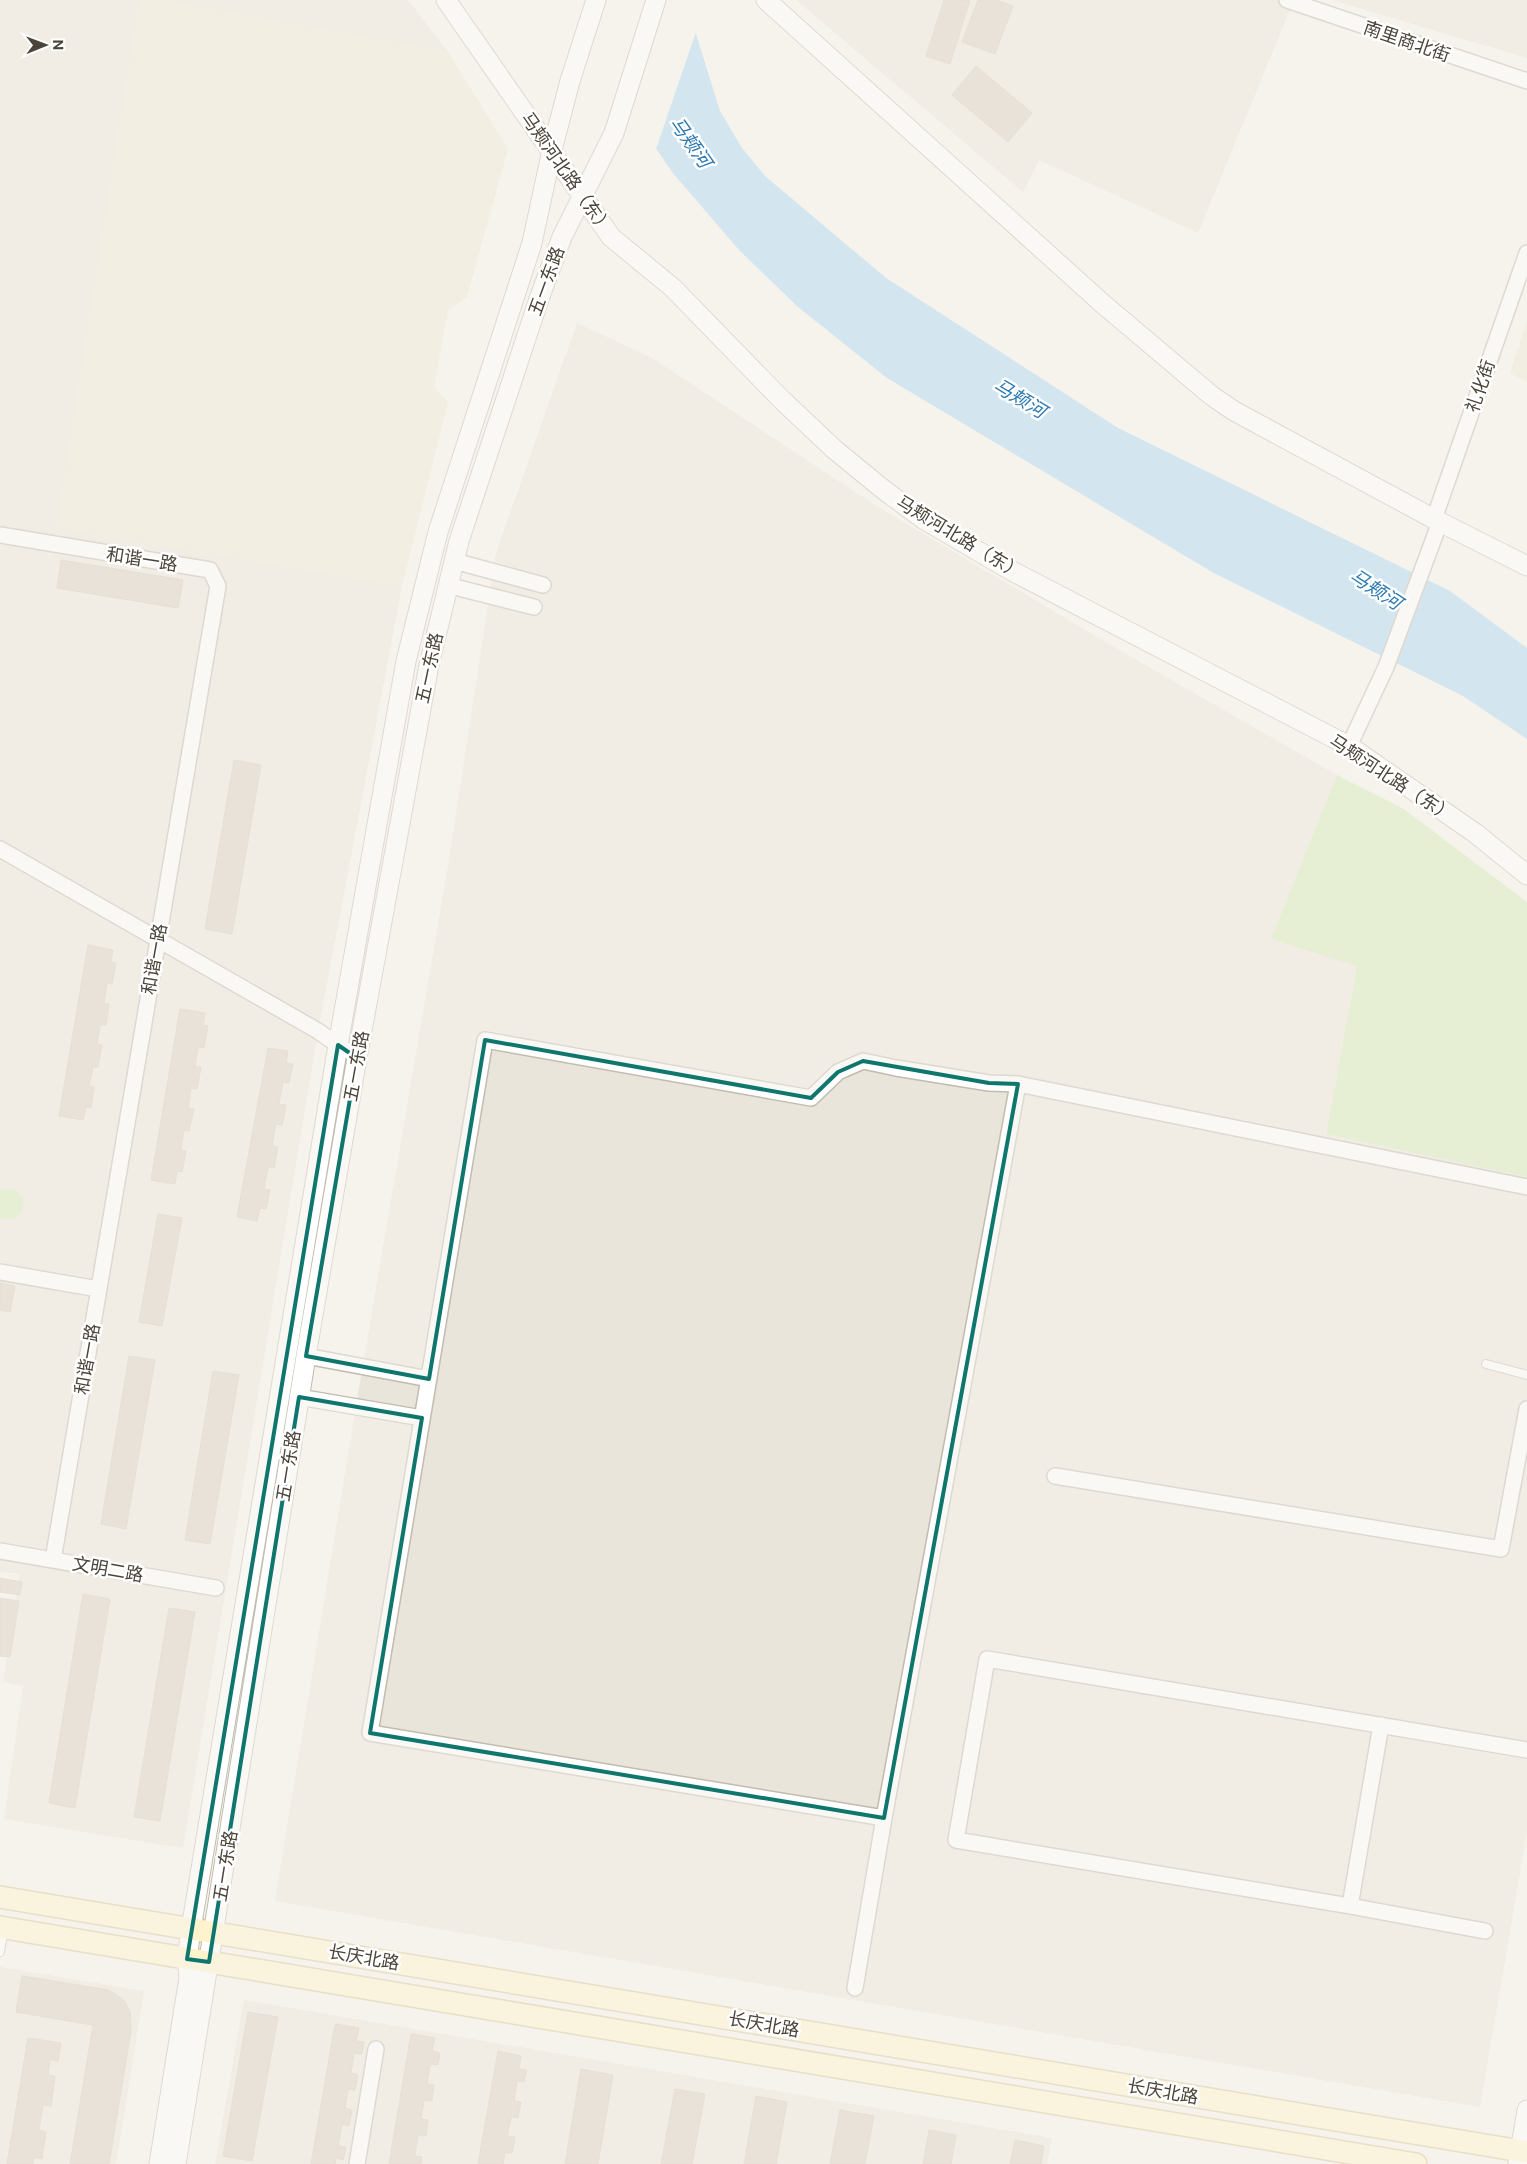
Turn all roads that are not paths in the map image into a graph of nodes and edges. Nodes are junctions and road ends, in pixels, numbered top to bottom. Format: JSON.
{"nodes":[{"id":1,"x":446,"y":0,"type":"edge"},
{"id":2,"x":596,"y":0,"type":"edge"},
{"id":3,"x":656,"y":0,"type":"edge"},
{"id":4,"x":766,"y":0,"type":"edge"},
{"id":5,"x":1287,"y":0,"type":"edge"},
{"id":6,"x":1328,"y":7,"type":"edge"},
{"id":7,"x":1527,"y":81,"type":"edge"},
{"id":8,"x":552,"y":150,"type":"junction"},
{"id":9,"x":584,"y":197,"type":"junction"},
{"id":10,"x":1527,"y":253,"type":"edge"},
{"id":11,"x":1437,"y":520,"type":"junction"},
{"id":12,"x":0,"y":535,"type":"edge"},
{"id":13,"x":454,"y":561,"type":"junction"},
{"id":14,"x":1527,"y":566,"type":"edge"},
{"id":15,"x":447,"y":585,"type":"junction"},
{"id":16,"x":543,"y":585,"type":"dead end"},
{"id":17,"x":534,"y":607,"type":"dead end"},
{"id":18,"x":1349,"y":746,"type":"junction"},
{"id":19,"x":0,"y":850,"type":"edge"},
{"id":20,"x":1527,"y":874,"type":"edge"},
{"id":21,"x":158,"y":940,"type":"junction"},
{"id":22,"x":338,"y":1045,"type":"junction"},
{"id":23,"x":357,"y":1058,"type":"junction"},
{"id":24,"x":1018,"y":1084,"type":"junction"},
{"id":25,"x":1527,"y":1188,"type":"edge"},
{"id":26,"x":0,"y":1272,"type":"edge"},
{"id":27,"x":98,"y":1289,"type":"junction"},
{"id":28,"x":306,"y":1356,"type":"junction"},
{"id":29,"x":1486,"y":1364,"type":"dead end"},
{"id":30,"x":1527,"y":1375,"type":"edge"},
{"id":31,"x":429,"y":1379,"type":"junction"},
{"id":32,"x":299,"y":1396,"type":"junction"},
{"id":33,"x":1527,"y":1409,"type":"edge"},
{"id":34,"x":422,"y":1418,"type":"junction"},
{"id":35,"x":1055,"y":1476,"type":"dead end"},
{"id":36,"x":0,"y":1551,"type":"edge"},
{"id":37,"x":53,"y":1560,"type":"junction"},
{"id":38,"x":216,"y":1588,"type":"dead end"},
{"id":39,"x":1381,"y":1726,"type":"junction"},
{"id":40,"x":1527,"y":1750,"type":"edge"},
{"id":41,"x":884,"y":1818,"type":"junction"},
{"id":42,"x":0,"y":1897,"type":"edge"},
{"id":43,"x":1350,"y":1906,"type":"junction"},
{"id":44,"x":2,"y":1927,"type":"edge"},
{"id":45,"x":191,"y":1929,"type":"junction"},
{"id":46,"x":1485,"y":1931,"type":"dead end"},
{"id":47,"x":214,"y":1932,"type":"junction"},
{"id":48,"x":0,"y":1952,"type":"edge"},
{"id":49,"x":187,"y":1959,"type":"junction"},
{"id":50,"x":209,"y":1962,"type":"junction"},
{"id":51,"x":855,"y":1988,"type":"dead end"},
{"id":52,"x":376,"y":2048,"type":"dead end"},
{"id":53,"x":1527,"y":2110,"type":"edge"},
{"id":54,"x":1522,"y":2156,"type":"edge"},
{"id":55,"x":159,"y":2164,"type":"edge"},
{"id":56,"x":176,"y":2164,"type":"edge"},
{"id":57,"x":357,"y":2164,"type":"edge"},
{"id":58,"x":1416,"y":2164,"type":"edge"}],
"edges":[{"from":1,"to":8,"type":"street","name":"马颊河北路（东）"},
{"from":2,"to":8,"type":"street","name":"五一东路"},
{"from":3,"to":9,"type":"street","name":"五一东路"},
{"from":4,"to":11,"type":"street"},
{"from":5,"to":6,"type":"street","name":"南里商北街"},
{"from":6,"to":7,"type":"street","name":"南里商北街"},
{"from":8,"to":9,"type":"street","name":"马颊河北路（东）"},
{"from":8,"to":22,"type":"street","name":"五一东路"},
{"from":9,"to":13,"type":"street","name":"五一东路"},
{"from":9,"to":18,"type":"street","name":"马颊河北路（东）"},
{"from":10,"to":11,"type":"street","name":"礼化街"},
{"from":11,"to":14,"type":"street"},
{"from":11,"to":18,"type":"street","name":"礼化街"},
{"from":12,"to":21,"type":"street","name":"和谐一路"},
{"from":13,"to":15,"type":"street","name":"五一东路"},
{"from":13,"to":16,"type":"street"},
{"from":15,"to":17,"type":"street"},
{"from":15,"to":23,"type":"street","name":"五一东路"},
{"from":18,"to":20,"type":"street","name":"马颊河北路（东）"},
{"from":19,"to":21,"type":"street"},
{"from":21,"to":22,"type":"street"},
{"from":21,"to":27,"type":"street","name":"和谐一路"},
{"from":22,"to":23,"type":"street"},
{"from":22,"to":45,"type":"street","name":"五一东路"},
{"from":23,"to":28,"type":"street","name":"五一东路"},
{"from":24,"to":25,"type":"street"},
{"from":24,"to":31,"type":"street"},
{"from":24,"to":41,"type":"street"},
{"from":26,"to":27,"type":"street"},
{"from":27,"to":37,"type":"street","name":"和谐一路"},
{"from":28,"to":31,"type":"street"},
{"from":28,"to":32,"type":"street","name":"五一东路"},
{"from":29,"to":30,"type":"lane"},
{"from":31,"to":34,"type":"street"},
{"from":32,"to":34,"type":"street"},
{"from":32,"to":47,"type":"street","name":"五一东路"},
{"from":33,"to":35,"type":"street"},
{"from":34,"to":41,"type":"street"},
{"from":36,"to":37,"type":"street","name":"文明二路"},
{"from":37,"to":38,"type":"street","name":"文明二路"},
{"from":39,"to":40,"type":"street"},
{"from":39,"to":43,"type":"street"},
{"from":39,"to":43,"type":"street"},
{"from":41,"to":51,"type":"street"},
{"from":42,"to":45,"type":"main road","name":"长庆北路"},
{"from":43,"to":46,"type":"street"},
{"from":44,"to":48,"type":"lane"},
{"from":44,"to":49,"type":"main road","name":"长庆北路"},
{"from":45,"to":47,"type":"main road","name":"长庆北路"},
{"from":45,"to":49,"type":"street","name":"五一东路"},
{"from":47,"to":50,"type":"street","name":"五一东路"},
{"from":47,"to":54,"type":"main road","name":"长庆北路"},
{"from":49,"to":50,"type":"main road","name":"长庆北路"},
{"from":49,"to":55,"type":"street","name":"五一东路"},
{"from":50,"to":56,"type":"street","name":"五一东路"},
{"from":50,"to":58,"type":"main road","name":"长庆北路"},
{"from":52,"to":57,"type":"street"},
{"from":53,"to":54,"type":"street"}]}
